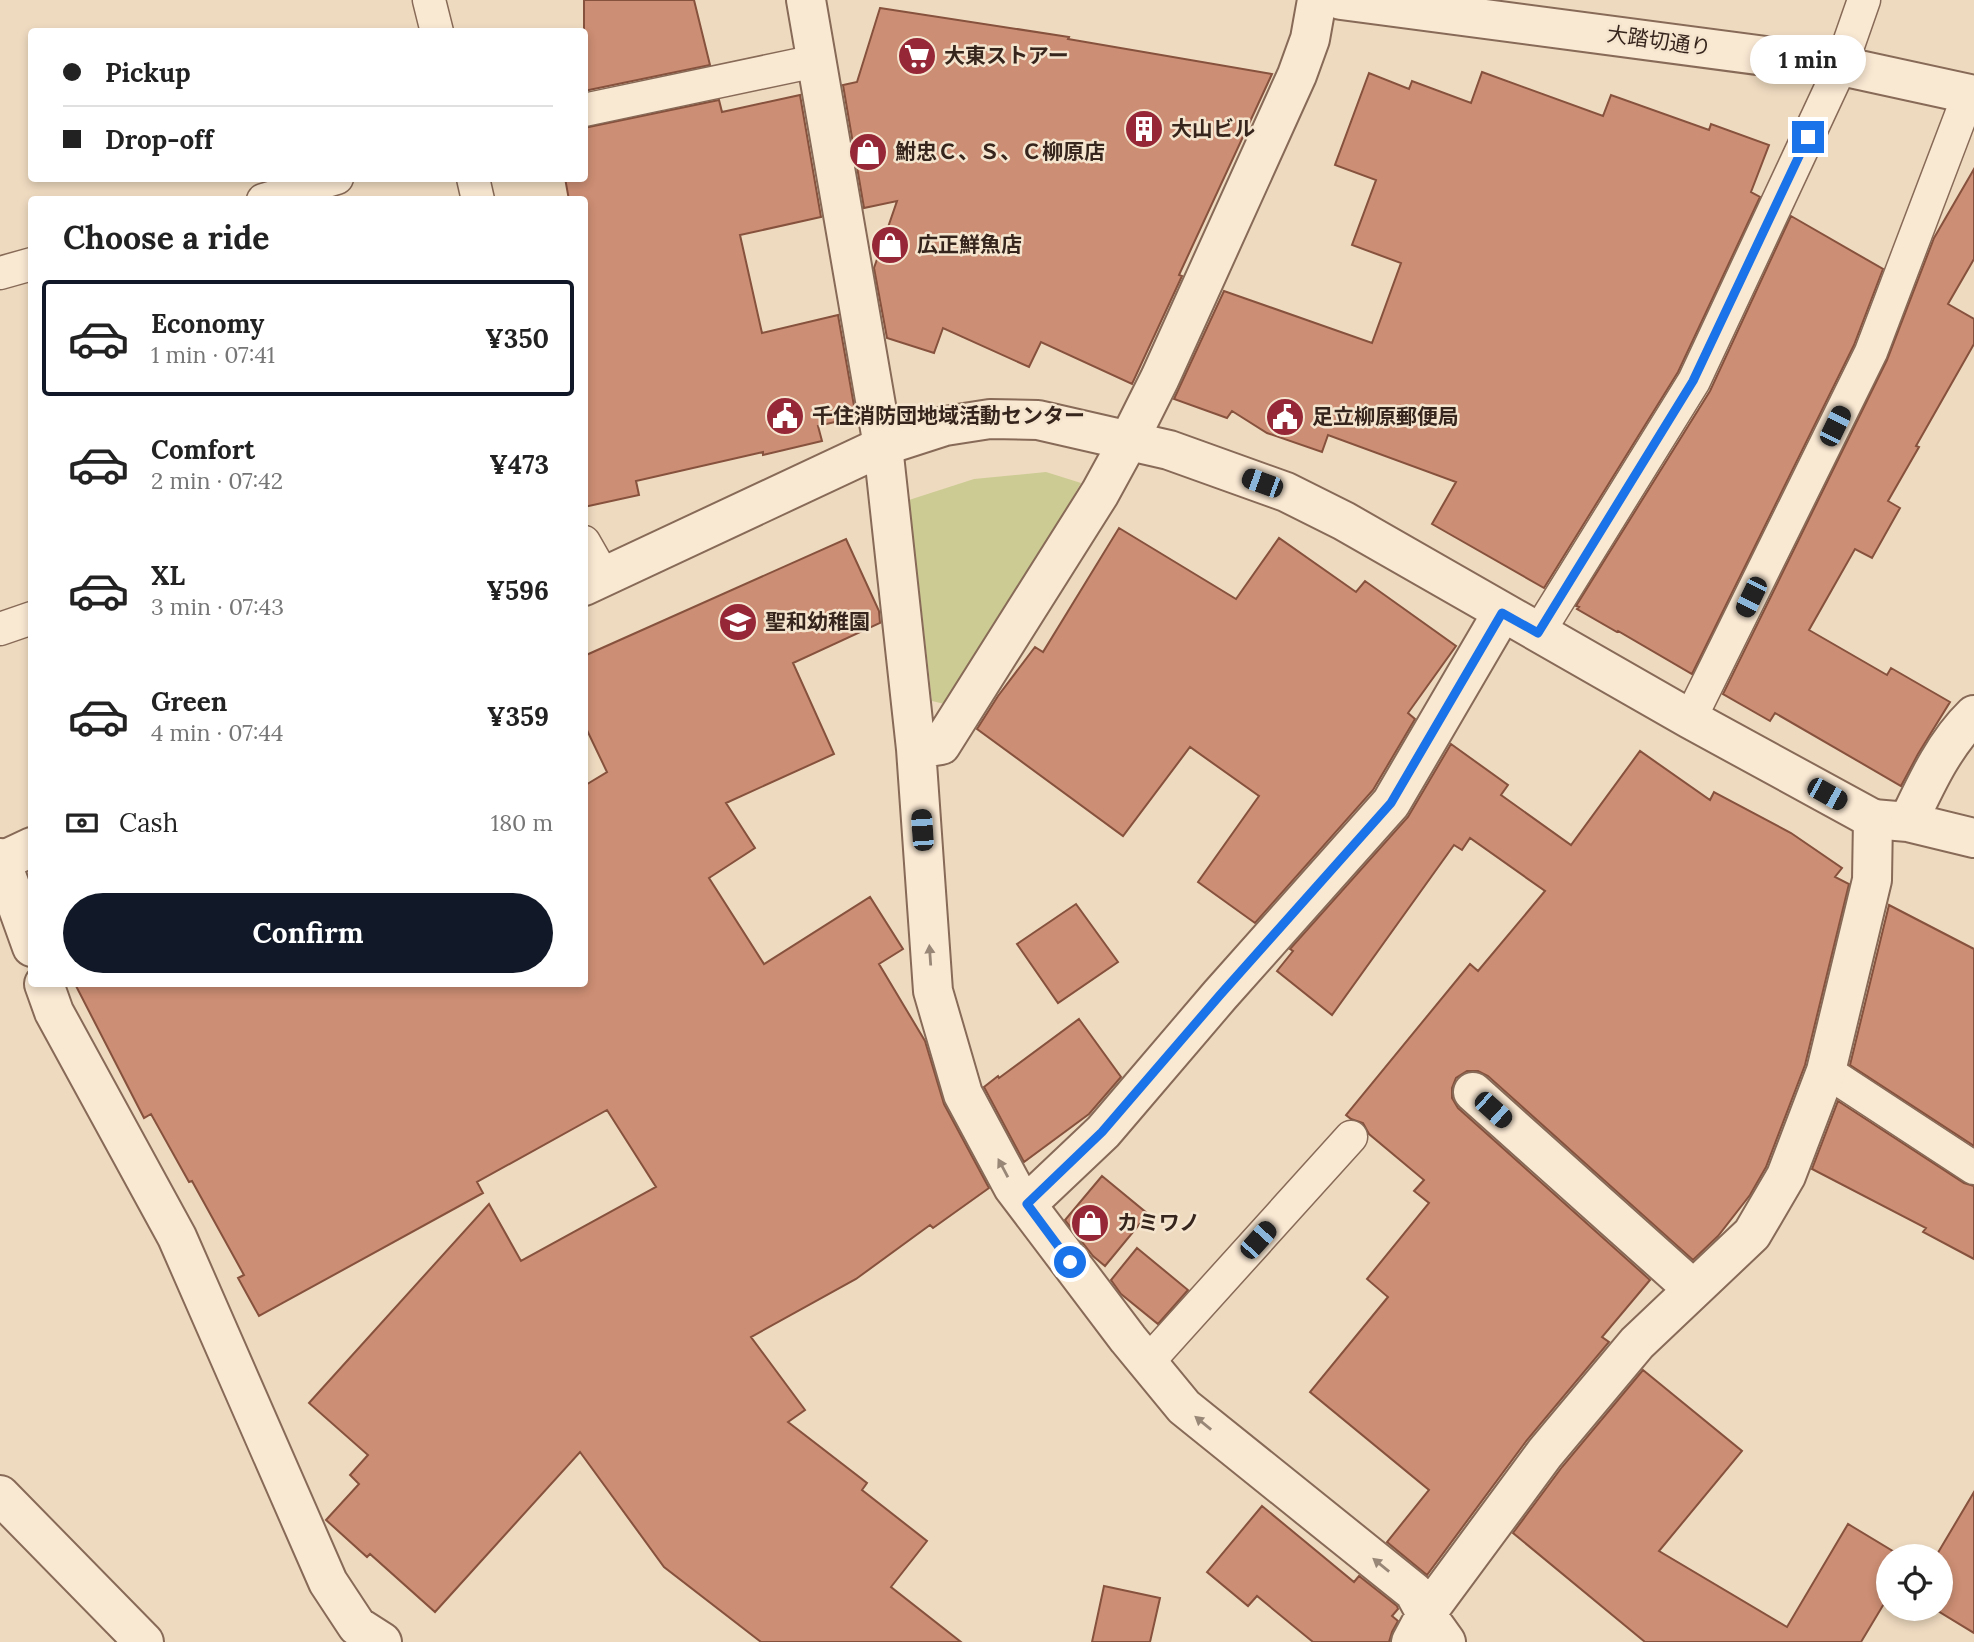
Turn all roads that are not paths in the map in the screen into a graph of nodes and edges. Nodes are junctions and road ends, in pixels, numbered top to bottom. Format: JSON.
{"nodes":[{"id":1,"x":429,"y":0,"type":"edge"},
{"id":2,"x":806,"y":0,"type":"edge"},
{"id":3,"x":1317,"y":0,"type":"edge"},
{"id":4,"x":1341,"y":0,"type":"edge"},
{"id":5,"x":1864,"y":0,"type":"edge"},
{"id":6,"x":1449,"y":7,"type":"edge"},
{"id":7,"x":436,"y":28,"type":"edge"},
{"id":8,"x":816,"y":61,"type":"junction"},
{"id":9,"x":1841,"y":66,"type":"junction"},
{"id":10,"x":1971,"y":95,"type":"edge"},
{"id":11,"x":588,"y":109,"type":"edge"},
{"id":12,"x":324,"y":182,"type":"edge"},
{"id":13,"x":276,"y":196,"type":"edge"},
{"id":14,"x":28,"y":265,"type":"edge"},
{"id":15,"x":0,"y":273,"type":"edge"},
{"id":16,"x":1129,"y":440,"type":"junction"},
{"id":17,"x":883,"y":446,"type":"junction"},
{"id":18,"x":588,"y":558,"type":"edge"},
{"id":19,"x":594,"y":582,"type":"edge"},
{"id":20,"x":1502,"y":613,"type":"junction"},
{"id":21,"x":28,"y":619,"type":"edge"},
{"id":22,"x":0,"y":629,"type":"edge"},
{"id":23,"x":1538,"y":633,"type":"junction"},
{"id":24,"x":1974,"y":715,"type":"edge"},
{"id":25,"x":1690,"y":719,"type":"junction"},
{"id":26,"x":916,"y":749,"type":"junction"},
{"id":27,"x":1891,"y":820,"type":"junction"},
{"id":28,"x":1974,"y":838,"type":"edge"},
{"id":29,"x":8,"y":857,"type":"edge"},
{"id":30,"x":28,"y":932,"type":"edge"},
{"id":31,"x":45,"y":987,"type":"edge"},
{"id":32,"x":1826,"y":1071,"type":"junction"},
{"id":33,"x":1473,"y":1092,"type":"dead end"},
{"id":34,"x":1351,"y":1137,"type":"dead end"},
{"id":35,"x":1974,"y":1168,"type":"edge"},
{"id":36,"x":1027,"y":1204,"type":"junction"},
{"id":37,"x":1693,"y":1289,"type":"junction"},
{"id":38,"x":1147,"y":1363,"type":"junction"},
{"id":39,"x":0,"y":1495,"type":"edge"},
{"id":40,"x":1428,"y":1633,"type":"edge"},
{"id":41,"x":144,"y":1642,"type":"edge"},
{"id":42,"x":382,"y":1642,"type":"edge"}],
"edges":[{"from":1,"to":7,"type":"lane"},
{"from":2,"to":8,"type":"street"},
{"from":3,"to":16,"type":"street"},
{"from":4,"to":6,"type":"street","name":"大踏切通り"},
{"from":5,"to":9,"type":"lane"},
{"from":6,"to":9,"type":"street","name":"大踏切通り"},
{"from":8,"to":11,"type":"lane"},
{"from":8,"to":17,"type":"street"},
{"from":9,"to":10,"type":"street","name":"大踏切通り"},
{"from":9,"to":23,"type":"lane"},
{"from":10,"to":25,"type":"lane"},
{"from":12,"to":13,"type":"lane"},
{"from":14,"to":15,"type":"lane"},
{"from":16,"to":17,"type":"street"},
{"from":16,"to":20,"type":"street"},
{"from":16,"to":26,"type":"street"},
{"from":17,"to":19,"type":"street"},
{"from":17,"to":26,"type":"street"},
{"from":18,"to":19,"type":"lane"},
{"from":20,"to":23,"type":"street"},
{"from":20,"to":36,"type":"street"},
{"from":21,"to":22,"type":"lane"},
{"from":23,"to":25,"type":"street"},
{"from":24,"to":27,"type":"street"},
{"from":25,"to":27,"type":"street"},
{"from":36,"to":26,"type":"street","one_way":true},
{"from":27,"to":28,"type":"street"},
{"from":27,"to":32,"type":"street"},
{"from":29,"to":30,"type":"street"},
{"from":31,"to":42,"type":"street"},
{"from":32,"to":35,"type":"lane"},
{"from":32,"to":37,"type":"street"},
{"from":33,"to":37,"type":"street"},
{"from":34,"to":38,"type":"lane"},
{"from":36,"to":38,"type":"street"},
{"from":37,"to":40,"type":"street"},
{"from":40,"to":38,"type":"street","one_way":true},
{"from":39,"to":41,"type":"street"}]}
